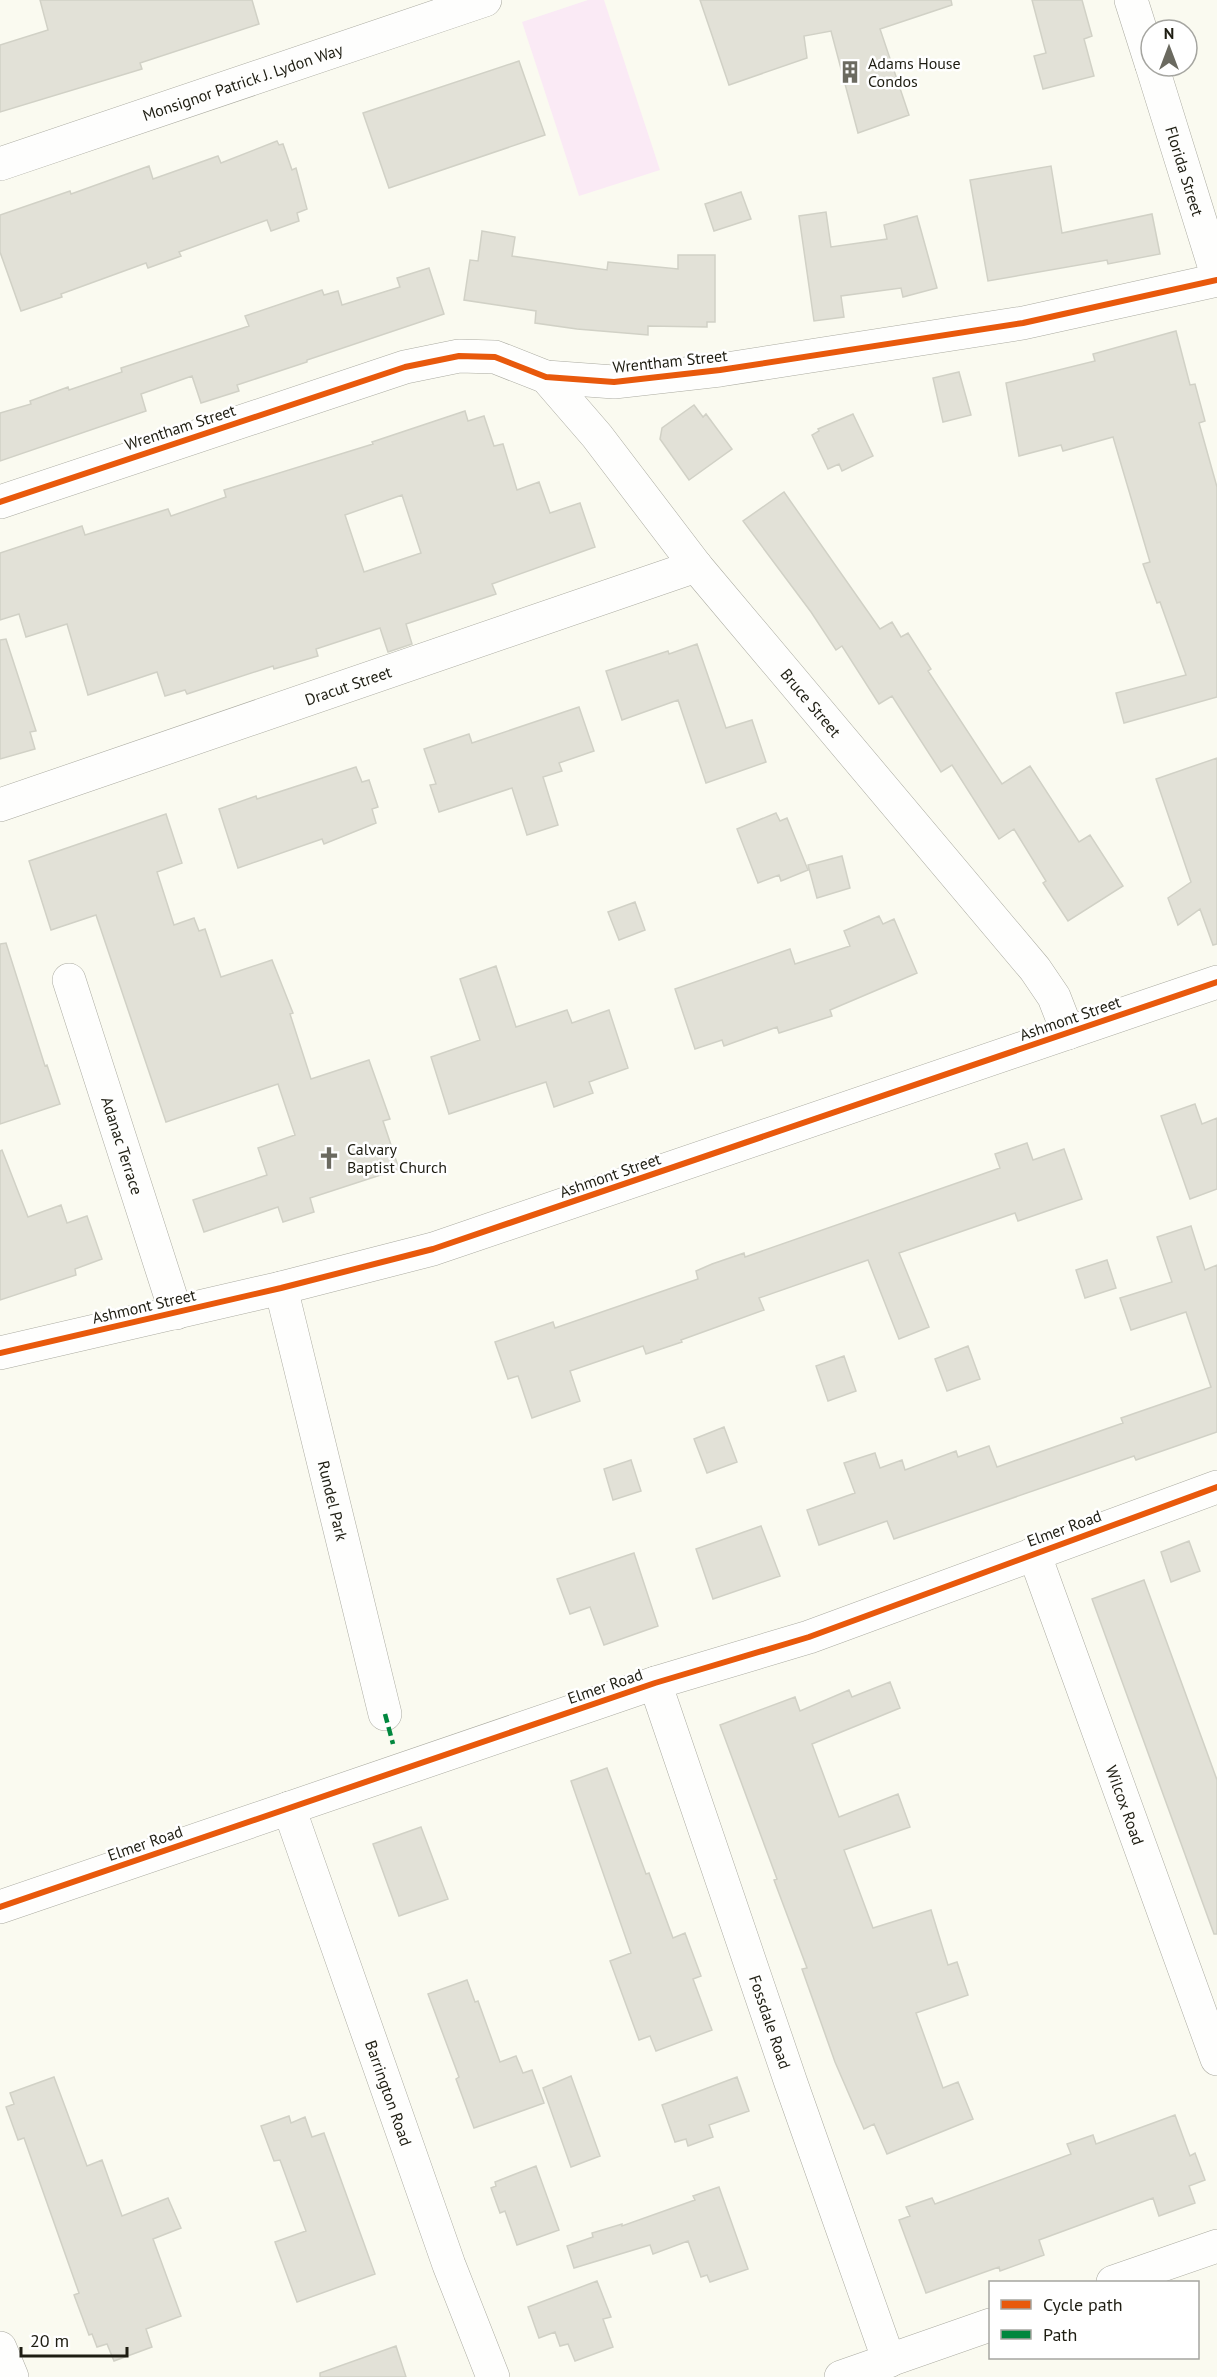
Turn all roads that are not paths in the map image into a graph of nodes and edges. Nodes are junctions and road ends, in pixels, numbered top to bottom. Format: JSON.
{"nodes":[{"id":1,"x":485,"y":0,"type":"edge"},
{"id":2,"x":1131,"y":0,"type":"edge"},
{"id":3,"x":1139,"y":26,"type":"edge"},
{"id":4,"x":1155,"y":78,"type":"edge"},
{"id":5,"x":0,"y":164,"type":"edge"},
{"id":6,"x":1217,"y":275,"type":"edge"},
{"id":7,"x":1217,"y":280,"type":"edge"},
{"id":8,"x":546,"y":376,"type":"junction"},
{"id":9,"x":0,"y":502,"type":"edge"},
{"id":10,"x":696,"y":566,"type":"junction"},
{"id":11,"x":0,"y":805,"type":"edge"},
{"id":12,"x":69,"y":980,"type":"dead end"},
{"id":13,"x":1217,"y":982,"type":"edge"},
{"id":14,"x":1068,"y":1033,"type":"junction"},
{"id":15,"x":281,"y":1288,"type":"junction"},
{"id":16,"x":176,"y":1313,"type":"junction"},
{"id":17,"x":0,"y":1353,"type":"edge"},
{"id":18,"x":1217,"y":1487,"type":"edge"},
{"id":19,"x":1034,"y":1553,"type":"junction"},
{"id":20,"x":656,"y":1683,"type":"junction"},
{"id":21,"x":386,"y":1714,"type":"dead end"},
{"id":22,"x":289,"y":1808,"type":"junction"},
{"id":23,"x":0,"y":1907,"type":"edge"},
{"id":24,"x":1217,"y":2059,"type":"edge"},
{"id":25,"x":1217,"y":2246,"type":"edge"},
{"id":26,"x":1119,"y":2281,"type":"edge"},
{"id":27,"x":989,"y":2325,"type":"edge"},
{"id":28,"x":0,"y":2348,"type":"edge"},
{"id":29,"x":889,"y":2361,"type":"junction"},
{"id":30,"x":12,"y":2377,"type":"edge"},
{"id":31,"x":493,"y":2377,"type":"edge"},
{"id":32,"x":841,"y":2377,"type":"edge"}],
"edges":[{"from":1,"to":5,"type":"street","name":"Monsignor Patrick J. Lydon Way"},
{"from":2,"to":3,"type":"street","name":"Florida Street"},
{"from":4,"to":6,"type":"street","name":"Florida Street"},
{"from":7,"to":8,"type":"street","name":"Wrentham Street"},
{"from":8,"to":9,"type":"street","name":"Wrentham Street"},
{"from":8,"to":10,"type":"street","name":"Bruce Street"},
{"from":10,"to":11,"type":"street","name":"Dracut Street"},
{"from":10,"to":14,"type":"street","name":"Bruce Street"},
{"from":12,"to":16,"type":"street","name":"Adanac Terrace"},
{"from":13,"to":14,"type":"street","name":"Ashmont Street"},
{"from":14,"to":15,"type":"street","name":"Ashmont Street"},
{"from":15,"to":16,"type":"street","name":"Ashmont Street"},
{"from":15,"to":21,"type":"street","name":"Rundel Park"},
{"from":16,"to":17,"type":"street","name":"Ashmont Street"},
{"from":18,"to":19,"type":"street","name":"Elmer Road"},
{"from":19,"to":20,"type":"street","name":"Elmer Road"},
{"from":19,"to":24,"type":"street","name":"Wilcox Road"},
{"from":20,"to":22,"type":"street","name":"Elmer Road"},
{"from":20,"to":29,"type":"street","name":"Fossdale Road"},
{"from":22,"to":23,"type":"street","name":"Elmer Road"},
{"from":22,"to":31,"type":"street","name":"Barrington Road"},
{"from":25,"to":26,"type":"street"},
{"from":27,"to":29,"type":"street"},
{"from":28,"to":30,"type":"street"},
{"from":29,"to":32,"type":"street"}]}
